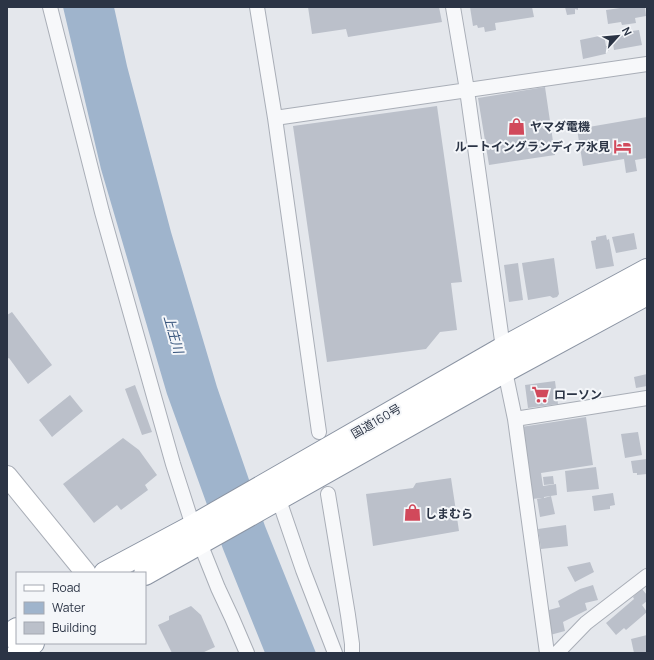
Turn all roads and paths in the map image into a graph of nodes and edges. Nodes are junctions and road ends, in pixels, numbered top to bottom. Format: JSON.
{"nodes":[{"id":1,"x":50,"y":7,"type":"edge"},
{"id":2,"x":257,"y":7,"type":"edge"},
{"id":3,"x":453,"y":7,"type":"edge"},
{"id":4,"x":647,"y":64,"type":"edge"},
{"id":5,"x":467,"y":90,"type":"junction"},
{"id":6,"x":275,"y":118,"type":"junction"},
{"id":7,"x":647,"y":270,"type":"edge"},
{"id":8,"x":647,"y":294,"type":"edge"},
{"id":9,"x":503,"y":348,"type":"junction"},
{"id":10,"x":505,"y":371,"type":"junction"},
{"id":11,"x":647,"y":398,"type":"edge"},
{"id":12,"x":514,"y":419,"type":"junction"},
{"id":13,"x":319,"y":432,"type":"dead end"},
{"id":14,"x":7,"y":476,"type":"edge"},
{"id":15,"x":328,"y":494,"type":"dead end"},
{"id":16,"x":271,"y":496,"type":"junction"},
{"id":17,"x":199,"y":537,"type":"junction"},
{"id":18,"x":85,"y":572,"type":"edge"},
{"id":19,"x":108,"y":572,"type":"edge"},
{"id":20,"x":146,"y":573,"type":"edge"},
{"id":21,"x":647,"y":576,"type":"edge"},
{"id":22,"x":16,"y":630,"type":"edge"},
{"id":23,"x":7,"y":636,"type":"edge"},
{"id":24,"x":32,"y":644,"type":"edge"},
{"id":25,"x":18,"y":653,"type":"edge"},
{"id":26,"x":247,"y":653,"type":"edge"},
{"id":27,"x":335,"y":653,"type":"edge"},
{"id":28,"x":352,"y":653,"type":"edge"},
{"id":29,"x":547,"y":653,"type":"edge"},
{"id":30,"x":557,"y":653,"type":"edge"}],
"edges":[{"from":1,"to":17,"type":"street"},
{"from":2,"to":6,"type":"street"},
{"from":3,"to":5,"type":"street"},
{"from":4,"to":5,"type":"street"},
{"from":5,"to":6,"type":"street"},
{"from":5,"to":9,"type":"street"},
{"from":6,"to":13,"type":"street"},
{"from":7,"to":9,"type":"highway","name":"国道160号"},
{"from":8,"to":10,"type":"highway","name":"国道160号"},
{"from":9,"to":10,"type":"street"},
{"from":9,"to":16,"type":"highway","name":"国道160号"},
{"from":10,"to":12,"type":"street"},
{"from":10,"to":16,"type":"highway","name":"国道160号"},
{"from":11,"to":12,"type":"street"},
{"from":12,"to":29,"type":"street"},
{"from":14,"to":18,"type":"street"},
{"from":15,"to":28,"type":"street"},
{"from":16,"to":17,"type":"highway","name":"国道160号"},
{"from":16,"to":27,"type":"street"},
{"from":17,"to":19,"type":"highway","name":"国道160号"},
{"from":17,"to":20,"type":"highway","name":"国道160号"},
{"from":17,"to":26,"type":"street"},
{"from":21,"to":30,"type":"street"},
{"from":22,"to":23,"type":"highway"},
{"from":24,"to":25,"type":"highway"}]}
